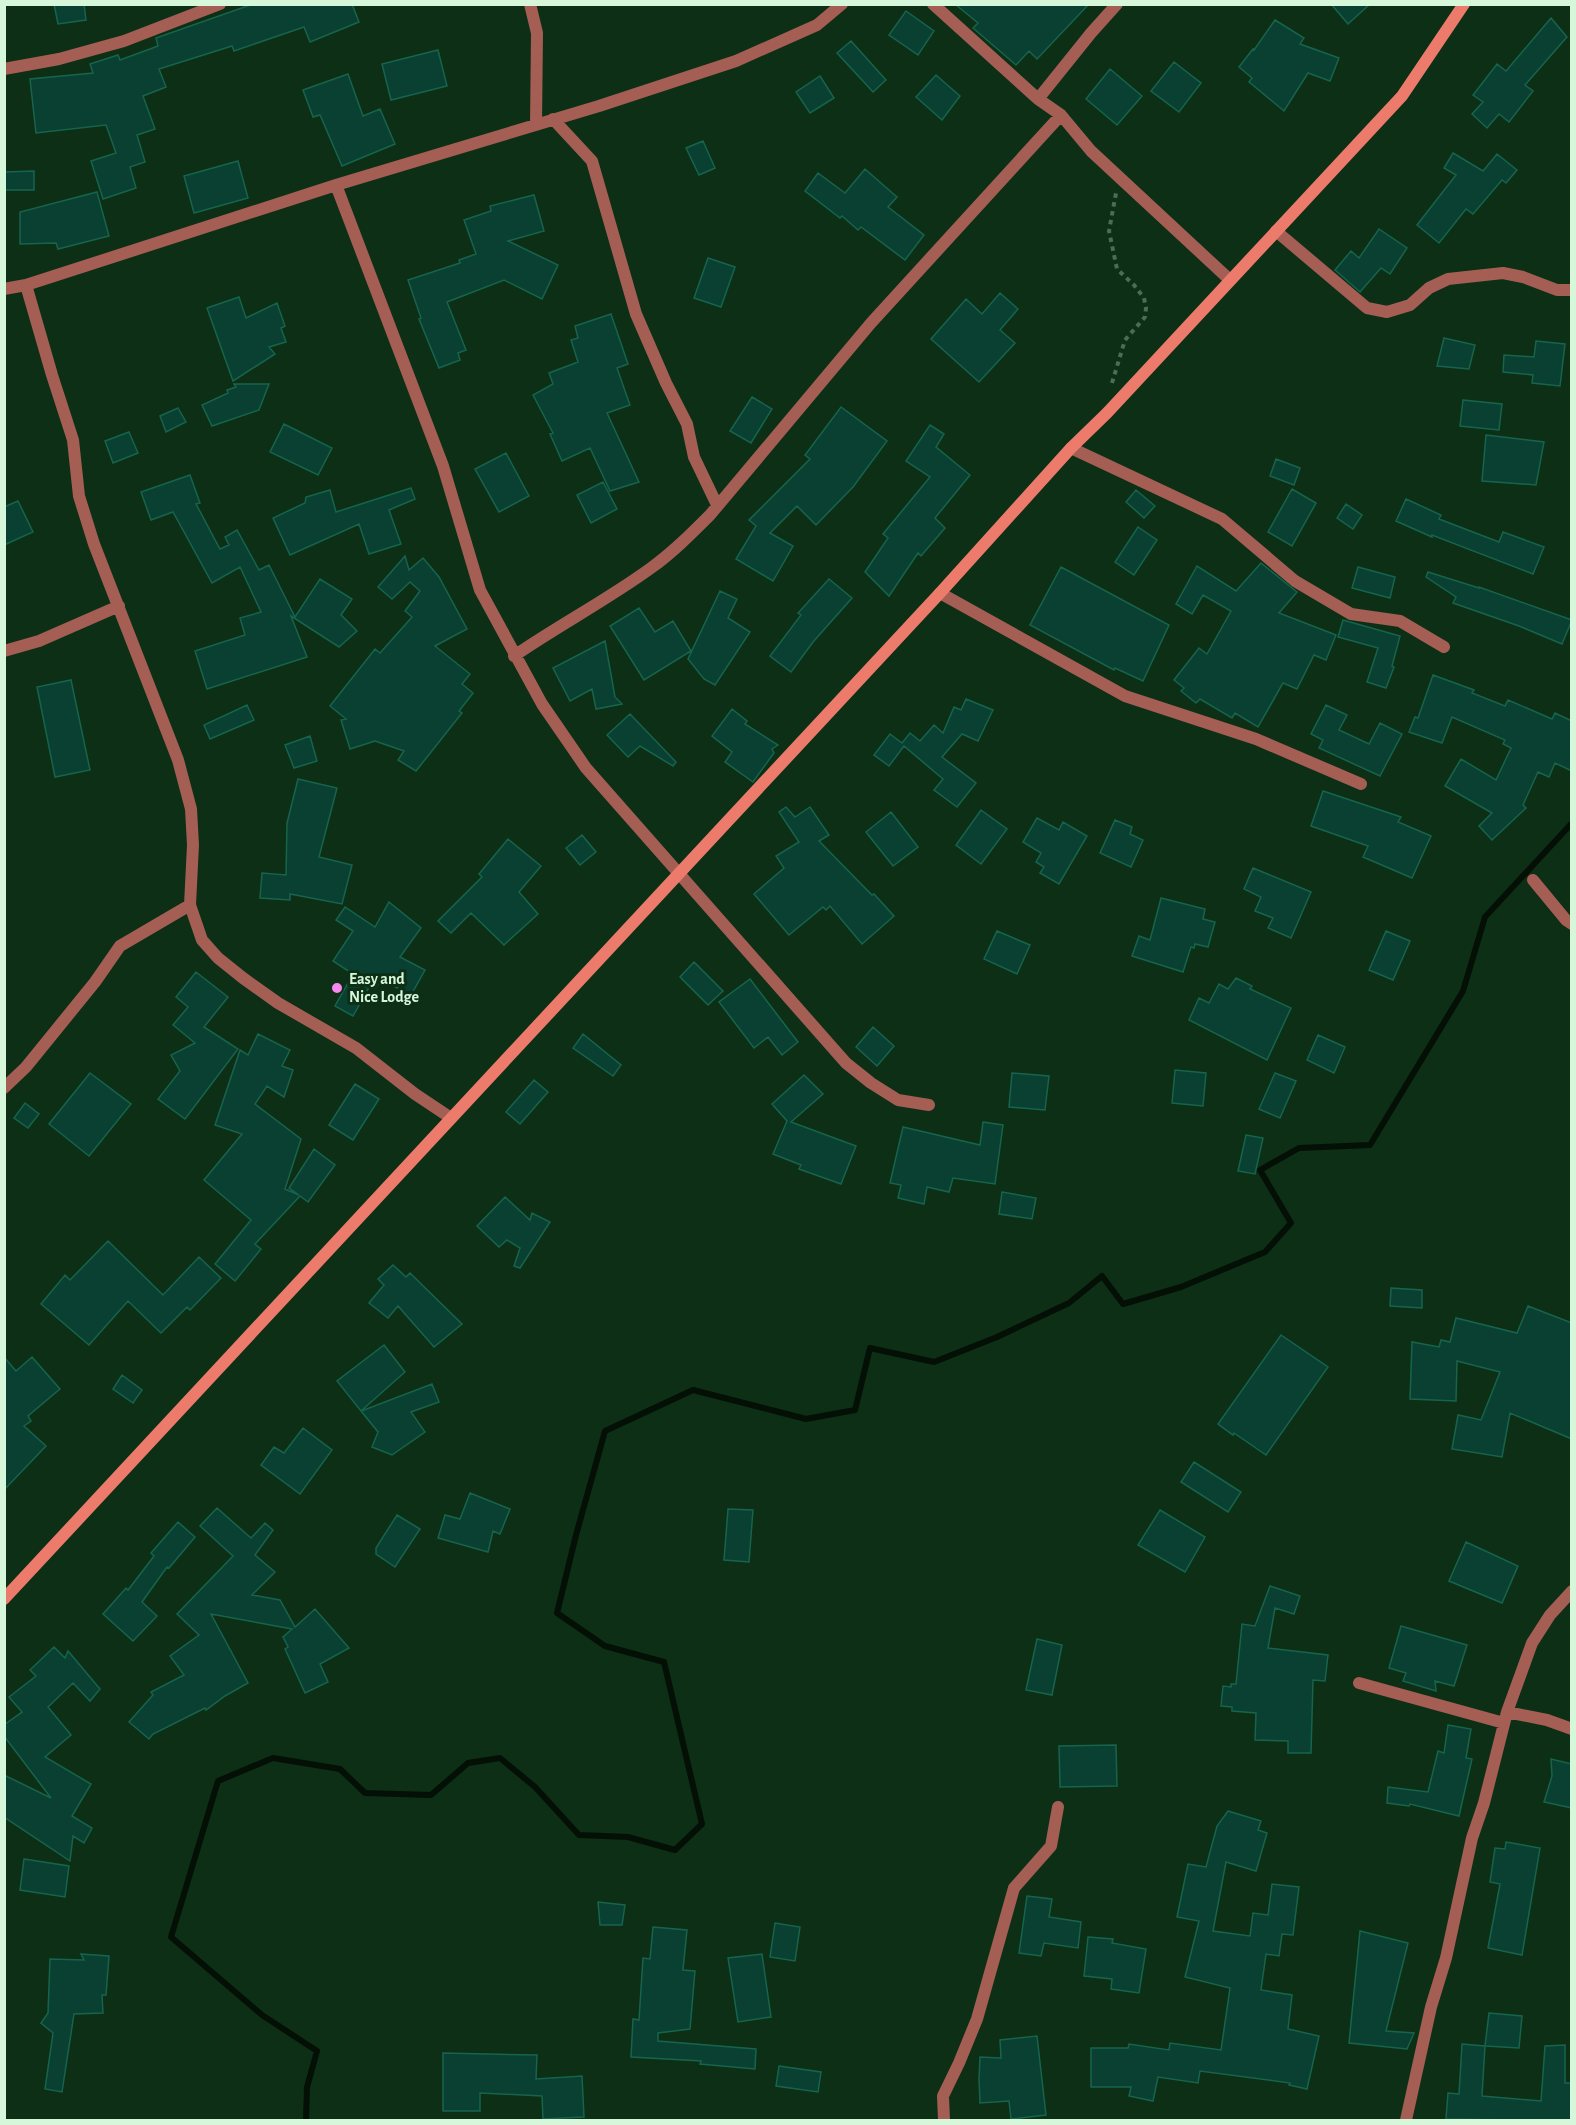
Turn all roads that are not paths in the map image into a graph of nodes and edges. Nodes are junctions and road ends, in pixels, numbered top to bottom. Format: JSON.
{"nodes":[{"id":1,"x":220,"y":4,"type":"edge"},
{"id":2,"x":530,"y":4,"type":"edge"},
{"id":3,"x":842,"y":4,"type":"edge"},
{"id":4,"x":933,"y":4,"type":"edge"},
{"id":5,"x":1117,"y":4,"type":"edge"},
{"id":6,"x":1464,"y":4,"type":"edge"},
{"id":7,"x":4,"y":69,"type":"edge"},
{"id":8,"x":1038,"y":99,"type":"junction"},
{"id":9,"x":1061,"y":115,"type":"junction"},
{"id":10,"x":553,"y":119,"type":"junction"},
{"id":11,"x":536,"y":125,"type":"junction"},
{"id":12,"x":336,"y":185,"type":"junction"},
{"id":13,"x":1276,"y":231,"type":"junction"},
{"id":14,"x":1230,"y":280,"type":"junction"},
{"id":15,"x":26,"y":285,"type":"junction"},
{"id":16,"x":4,"y":289,"type":"edge"},
{"id":17,"x":1572,"y":290,"type":"edge"},
{"id":18,"x":1071,"y":448,"type":"junction"},
{"id":19,"x":717,"y":505,"type":"junction"},
{"id":20,"x":940,"y":592,"type":"junction"},
{"id":21,"x":119,"y":606,"type":"junction"},
{"id":22,"x":1444,"y":647,"type":"dead end"},
{"id":23,"x":4,"y":651,"type":"edge"},
{"id":24,"x":514,"y":656,"type":"junction"},
{"id":25,"x":1361,"y":784,"type":"dead end"},
{"id":26,"x":680,"y":873,"type":"junction"},
{"id":27,"x":1533,"y":880,"type":"dead end"},
{"id":28,"x":190,"y":905,"type":"junction"},
{"id":29,"x":1572,"y":924,"type":"edge"},
{"id":30,"x":4,"y":1088,"type":"edge"},
{"id":31,"x":929,"y":1105,"type":"dead end"},
{"id":32,"x":451,"y":1118,"type":"junction"},
{"id":33,"x":1572,"y":1591,"type":"edge"},
{"id":34,"x":4,"y":1599,"type":"edge"},
{"id":35,"x":1359,"y":1683,"type":"dead end"},
{"id":36,"x":1505,"y":1717,"type":"junction"},
{"id":37,"x":1572,"y":1730,"type":"edge"},
{"id":38,"x":1058,"y":1807,"type":"dead end"},
{"id":39,"x":944,"y":2121,"type":"edge"},
{"id":40,"x":1406,"y":2121,"type":"edge"}],
"edges":[{"from":1,"to":7,"type":"street"},
{"from":2,"to":11,"type":"street"},
{"from":3,"to":10,"type":"street"},
{"from":4,"to":8,"type":"street"},
{"from":5,"to":8,"type":"street"},
{"from":6,"to":13,"type":"main road"},
{"from":8,"to":9,"type":"street"},
{"from":9,"to":14,"type":"street"},
{"from":9,"to":19,"type":"street"},
{"from":10,"to":11,"type":"street"},
{"from":10,"to":19,"type":"street"},
{"from":11,"to":12,"type":"street"},
{"from":12,"to":15,"type":"street"},
{"from":12,"to":24,"type":"street"},
{"from":13,"to":14,"type":"main road"},
{"from":13,"to":17,"type":"street"},
{"from":14,"to":18,"type":"main road"},
{"from":15,"to":16,"type":"street"},
{"from":15,"to":21,"type":"street"},
{"from":18,"to":20,"type":"main road"},
{"from":18,"to":22,"type":"street"},
{"from":19,"to":24,"type":"street"},
{"from":20,"to":25,"type":"street"},
{"from":20,"to":26,"type":"main road"},
{"from":21,"to":23,"type":"street"},
{"from":21,"to":28,"type":"street"},
{"from":24,"to":26,"type":"street"},
{"from":26,"to":31,"type":"street"},
{"from":26,"to":32,"type":"main road"},
{"from":27,"to":29,"type":"street"},
{"from":28,"to":30,"type":"street"},
{"from":28,"to":32,"type":"street"},
{"from":32,"to":34,"type":"main road"},
{"from":33,"to":36,"type":"street"},
{"from":35,"to":36,"type":"street"},
{"from":36,"to":37,"type":"street"},
{"from":36,"to":40,"type":"street"},
{"from":38,"to":39,"type":"street"}]}
